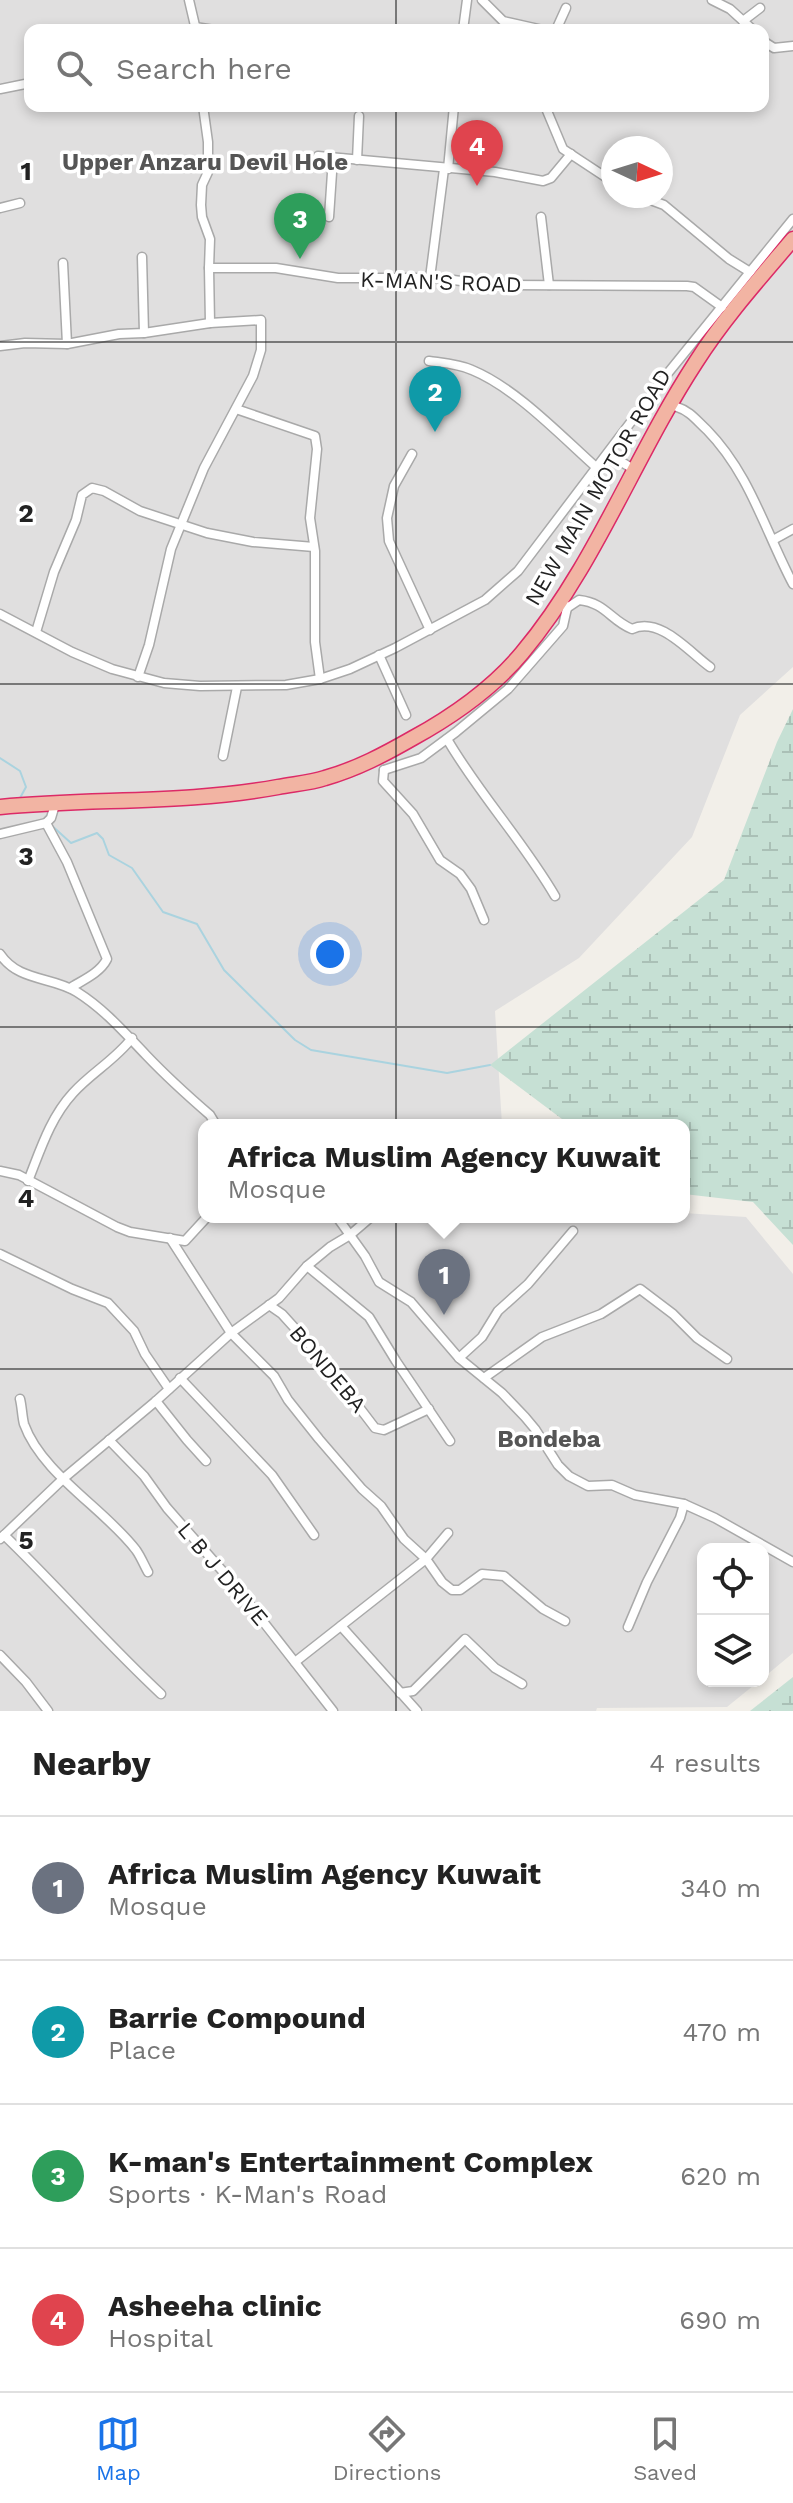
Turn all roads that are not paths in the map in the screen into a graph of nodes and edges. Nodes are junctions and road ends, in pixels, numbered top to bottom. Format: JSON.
{"nodes":[{"id":1,"x":189,"y":0,"type":"edge"},
{"id":2,"x":467,"y":0,"type":"edge"},
{"id":3,"x":482,"y":0,"type":"edge"},
{"id":4,"x":712,"y":0,"type":"edge"},
{"id":5,"x":566,"y":8,"type":"dead end"},
{"id":6,"x":760,"y":8,"type":"dead end"},
{"id":7,"x":743,"y":21,"type":"junction"},
{"id":8,"x":195,"y":24,"type":"edge"},
{"id":9,"x":464,"y":24,"type":"edge"},
{"id":10,"x":516,"y":24,"type":"edge"},
{"id":11,"x":559,"y":24,"type":"edge"},
{"id":12,"x":746,"y":24,"type":"edge"},
{"id":13,"x":793,"y":46,"type":"edge"},
{"id":14,"x":769,"y":47,"type":"edge"},
{"id":15,"x":24,"y":84,"type":"edge"},
{"id":16,"x":0,"y":89,"type":"edge"},
{"id":17,"x":204,"y":112,"type":"edge"},
{"id":18,"x":453,"y":112,"type":"edge"},
{"id":19,"x":547,"y":112,"type":"edge"},
{"id":20,"x":359,"y":116,"type":"dead end"},
{"id":21,"x":571,"y":154,"type":"junction"},
{"id":22,"x":318,"y":156,"type":"dead end"},
{"id":23,"x":333,"y":158,"type":"junction"},
{"id":24,"x":357,"y":160,"type":"junction"},
{"id":25,"x":446,"y":169,"type":"junction"},
{"id":26,"x":601,"y":174,"type":"edge"},
{"id":27,"x":20,"y":203,"type":"dead end"},
{"id":28,"x":0,"y":208,"type":"edge"},
{"id":29,"x":668,"y":208,"type":"edge"},
{"id":30,"x":329,"y":217,"type":"dead end"},
{"id":31,"x":541,"y":217,"type":"dead end"},
{"id":32,"x":793,"y":219,"type":"edge"},
{"id":33,"x":793,"y":239,"type":"edge"},
{"id":34,"x":793,"y":250,"type":"edge"},
{"id":35,"x":142,"y":257,"type":"dead end"},
{"id":36,"x":63,"y":263,"type":"dead end"},
{"id":37,"x":209,"y":268,"type":"junction"},
{"id":38,"x":750,"y":272,"type":"junction"},
{"id":39,"x":430,"y":278,"type":"junction"},
{"id":40,"x":549,"y":285,"type":"junction"},
{"id":41,"x":722,"y":307,"type":"junction"},
{"id":42,"x":210,"y":323,"type":"junction"},
{"id":43,"x":144,"y":333,"type":"junction"},
{"id":44,"x":67,"y":344,"type":"junction"},
{"id":45,"x":0,"y":346,"type":"edge"},
{"id":46,"x":429,"y":361,"type":"dead end"},
{"id":47,"x":677,"y":407,"type":"junction"},
{"id":48,"x":236,"y":409,"type":"junction"},
{"id":49,"x":412,"y":454,"type":"dead end"},
{"id":50,"x":608,"y":454,"type":"junction"},
{"id":51,"x":597,"y":468,"type":"junction"},
{"id":52,"x":636,"y":470,"type":"junction"},
{"id":53,"x":181,"y":525,"type":"junction"},
{"id":54,"x":793,"y":529,"type":"edge"},
{"id":55,"x":773,"y":540,"type":"junction"},
{"id":56,"x":314,"y":547,"type":"junction"},
{"id":57,"x":793,"y":584,"type":"edge"},
{"id":58,"x":566,"y":607,"type":"junction"},
{"id":59,"x":0,"y":614,"type":"edge"},
{"id":60,"x":430,"y":630,"type":"junction"},
{"id":61,"x":36,"y":632,"type":"junction"},
{"id":62,"x":379,"y":655,"type":"junction"},
{"id":63,"x":710,"y":667,"type":"dead end"},
{"id":64,"x":138,"y":677,"type":"junction"},
{"id":65,"x":320,"y":679,"type":"junction"},
{"id":66,"x":237,"y":687,"type":"junction"},
{"id":67,"x":406,"y":715,"type":"dead end"},
{"id":68,"x":447,"y":739,"type":"junction"},
{"id":69,"x":223,"y":756,"type":"dead end"},
{"id":70,"x":382,"y":768,"type":"junction"},
{"id":71,"x":0,"y":807,"type":"edge"},
{"id":72,"x":54,"y":808,"type":"junction"},
{"id":73,"x":0,"y":813,"type":"edge"},
{"id":74,"x":46,"y":823,"type":"junction"},
{"id":75,"x":0,"y":834,"type":"edge"},
{"id":76,"x":555,"y":896,"type":"dead end"},
{"id":77,"x":484,"y":920,"type":"dead end"},
{"id":78,"x":0,"y":954,"type":"edge"},
{"id":79,"x":70,"y":988,"type":"junction"},
{"id":80,"x":132,"y":1038,"type":"junction"},
{"id":81,"x":212,"y":1119,"type":"edge"},
{"id":82,"x":0,"y":1171,"type":"edge"},
{"id":83,"x":28,"y":1181,"type":"junction"},
{"id":84,"x":202,"y":1223,"type":"edge"},
{"id":85,"x":341,"y":1223,"type":"edge"},
{"id":86,"x":364,"y":1223,"type":"edge"},
{"id":87,"x":573,"y":1231,"type":"dead end"},
{"id":88,"x":350,"y":1235,"type":"junction"},
{"id":89,"x":170,"y":1238,"type":"junction"},
{"id":90,"x":0,"y":1254,"type":"edge"},
{"id":91,"x":307,"y":1266,"type":"junction"},
{"id":92,"x":269,"y":1305,"type":"junction"},
{"id":93,"x":231,"y":1333,"type":"junction"},
{"id":94,"x":459,"y":1358,"type":"junction"},
{"id":95,"x":727,"y":1359,"type":"dead end"},
{"id":96,"x":180,"y":1378,"type":"junction"},
{"id":97,"x":484,"y":1378,"type":"junction"},
{"id":98,"x":169,"y":1389,"type":"junction"},
{"id":99,"x":20,"y":1399,"type":"dead end"},
{"id":100,"x":156,"y":1401,"type":"junction"},
{"id":101,"x":429,"y":1409,"type":"junction"},
{"id":102,"x":109,"y":1440,"type":"junction"},
{"id":103,"x":450,"y":1441,"type":"dead end"},
{"id":104,"x":206,"y":1461,"type":"dead end"},
{"id":105,"x":64,"y":1478,"type":"junction"},
{"id":106,"x":684,"y":1504,"type":"junction"},
{"id":107,"x":448,"y":1533,"type":"dead end"},
{"id":108,"x":314,"y":1535,"type":"dead end"},
{"id":109,"x":2,"y":1537,"type":"edge"},
{"id":110,"x":426,"y":1559,"type":"junction"},
{"id":111,"x":793,"y":1562,"type":"edge"},
{"id":112,"x":148,"y":1572,"type":"dead end"},
{"id":113,"x":565,"y":1621,"type":"dead end"},
{"id":114,"x":341,"y":1626,"type":"junction"},
{"id":115,"x":628,"y":1627,"type":"dead end"},
{"id":116,"x":0,"y":1655,"type":"edge"},
{"id":117,"x":295,"y":1662,"type":"junction"},
{"id":118,"x":522,"y":1684,"type":"dead end"},
{"id":119,"x":400,"y":1693,"type":"junction"},
{"id":120,"x":161,"y":1694,"type":"dead end"},
{"id":121,"x":48,"y":1711,"type":"edge"},
{"id":122,"x":333,"y":1711,"type":"edge"},
{"id":123,"x":417,"y":1711,"type":"edge"}],
"edges":[{"from":1,"to":8,"type":"street"},
{"from":2,"to":9,"type":"street"},
{"from":3,"to":10,"type":"street"},
{"from":4,"to":7,"type":"street"},
{"from":5,"to":11,"type":"street"},
{"from":6,"to":7,"type":"street"},
{"from":7,"to":12,"type":"street"},
{"from":13,"to":14,"type":"street"},
{"from":15,"to":16,"type":"street"},
{"from":17,"to":37,"type":"street"},
{"from":18,"to":25,"type":"street"},
{"from":19,"to":21,"type":"street"},
{"from":20,"to":24,"type":"street"},
{"from":21,"to":25,"type":"street"},
{"from":21,"to":26,"type":"street"},
{"from":22,"to":23,"type":"street"},
{"from":23,"to":24,"type":"street"},
{"from":23,"to":30,"type":"street"},
{"from":24,"to":25,"type":"street"},
{"from":25,"to":39,"type":"street"},
{"from":27,"to":28,"type":"street"},
{"from":29,"to":38,"type":"street"},
{"from":31,"to":40,"type":"street"},
{"from":32,"to":38,"type":"street"},
{"from":33,"to":52,"type":"highway","name":"NEW MAIN MOTOR ROAD"},
{"from":34,"to":47,"type":"highway","name":"NEW MAIN MOTOR ROAD"},
{"from":35,"to":43,"type":"street"},
{"from":36,"to":44,"type":"street"},
{"from":37,"to":39,"type":"street","name":"K-MAN'S ROAD"},
{"from":37,"to":42,"type":"street"},
{"from":38,"to":41,"type":"street"},
{"from":39,"to":40,"type":"street","name":"K-MAN'S ROAD"},
{"from":40,"to":41,"type":"street","name":"K-MAN'S ROAD"},
{"from":41,"to":50,"type":"street"},
{"from":42,"to":43,"type":"street"},
{"from":42,"to":48,"type":"street"},
{"from":43,"to":44,"type":"street"},
{"from":44,"to":45,"type":"street"},
{"from":46,"to":51,"type":"street"},
{"from":47,"to":55,"type":"street"},
{"from":47,"to":58,"type":"highway","name":"NEW MAIN MOTOR ROAD"},
{"from":48,"to":53,"type":"street"},
{"from":48,"to":56,"type":"street"},
{"from":49,"to":60,"type":"street"},
{"from":50,"to":51,"type":"street"},
{"from":50,"to":52,"type":"street"},
{"from":51,"to":60,"type":"street"},
{"from":52,"to":71,"type":"highway","name":"NEW MAIN MOTOR ROAD"},
{"from":53,"to":56,"type":"street"},
{"from":53,"to":61,"type":"street"},
{"from":53,"to":64,"type":"street"},
{"from":54,"to":55,"type":"street"},
{"from":55,"to":57,"type":"street"},
{"from":56,"to":65,"type":"street"},
{"from":58,"to":63,"type":"street"},
{"from":58,"to":68,"type":"street"},
{"from":58,"to":70,"type":"highway","name":"NEW MAIN MOTOR ROAD"},
{"from":59,"to":61,"type":"street"},
{"from":60,"to":62,"type":"street"},
{"from":61,"to":64,"type":"street"},
{"from":62,"to":65,"type":"street"},
{"from":62,"to":67,"type":"street"},
{"from":64,"to":66,"type":"street"},
{"from":65,"to":66,"type":"street"},
{"from":66,"to":69,"type":"street"},
{"from":68,"to":70,"type":"street"},
{"from":68,"to":76,"type":"street"},
{"from":70,"to":72,"type":"highway","name":"NEW MAIN MOTOR ROAD"},
{"from":70,"to":77,"type":"street"},
{"from":72,"to":73,"type":"highway","name":"NEW MAIN MOTOR ROAD"},
{"from":72,"to":74,"type":"street"},
{"from":74,"to":75,"type":"street"},
{"from":74,"to":79,"type":"street"},
{"from":78,"to":79,"type":"street"},
{"from":79,"to":80,"type":"street"},
{"from":80,"to":81,"type":"street"},
{"from":80,"to":83,"type":"street"},
{"from":82,"to":83,"type":"street"},
{"from":83,"to":89,"type":"street"},
{"from":84,"to":89,"type":"street"},
{"from":85,"to":88,"type":"street"},
{"from":86,"to":88,"type":"street"},
{"from":87,"to":94,"type":"street"},
{"from":88,"to":91,"type":"street"},
{"from":88,"to":94,"type":"street"},
{"from":89,"to":93,"type":"street"},
{"from":90,"to":98,"type":"street"},
{"from":91,"to":92,"type":"street"},
{"from":91,"to":101,"type":"street"},
{"from":92,"to":93,"type":"street"},
{"from":92,"to":101,"type":"street","name":"BONDEBA"},
{"from":93,"to":96,"type":"street"},
{"from":93,"to":110,"type":"street"},
{"from":94,"to":97,"type":"street"},
{"from":95,"to":97,"type":"street"},
{"from":96,"to":98,"type":"street"},
{"from":96,"to":108,"type":"street"},
{"from":97,"to":106,"type":"street"},
{"from":98,"to":100,"type":"street"},
{"from":99,"to":105,"type":"street"},
{"from":100,"to":102,"type":"street"},
{"from":100,"to":104,"type":"street"},
{"from":101,"to":103,"type":"street"},
{"from":102,"to":105,"type":"street"},
{"from":102,"to":117,"type":"street","name":"L B J DRIVE"},
{"from":105,"to":109,"type":"street"},
{"from":105,"to":112,"type":"street"},
{"from":106,"to":111,"type":"street"},
{"from":106,"to":115,"type":"street"},
{"from":107,"to":110,"type":"street"},
{"from":109,"to":120,"type":"street"},
{"from":110,"to":113,"type":"street"},
{"from":110,"to":114,"type":"street"},
{"from":114,"to":117,"type":"street"},
{"from":114,"to":119,"type":"street"},
{"from":116,"to":121,"type":"street"},
{"from":117,"to":122,"type":"street","name":"L B J DRIVE"},
{"from":118,"to":119,"type":"street"},
{"from":119,"to":123,"type":"street"}]}
